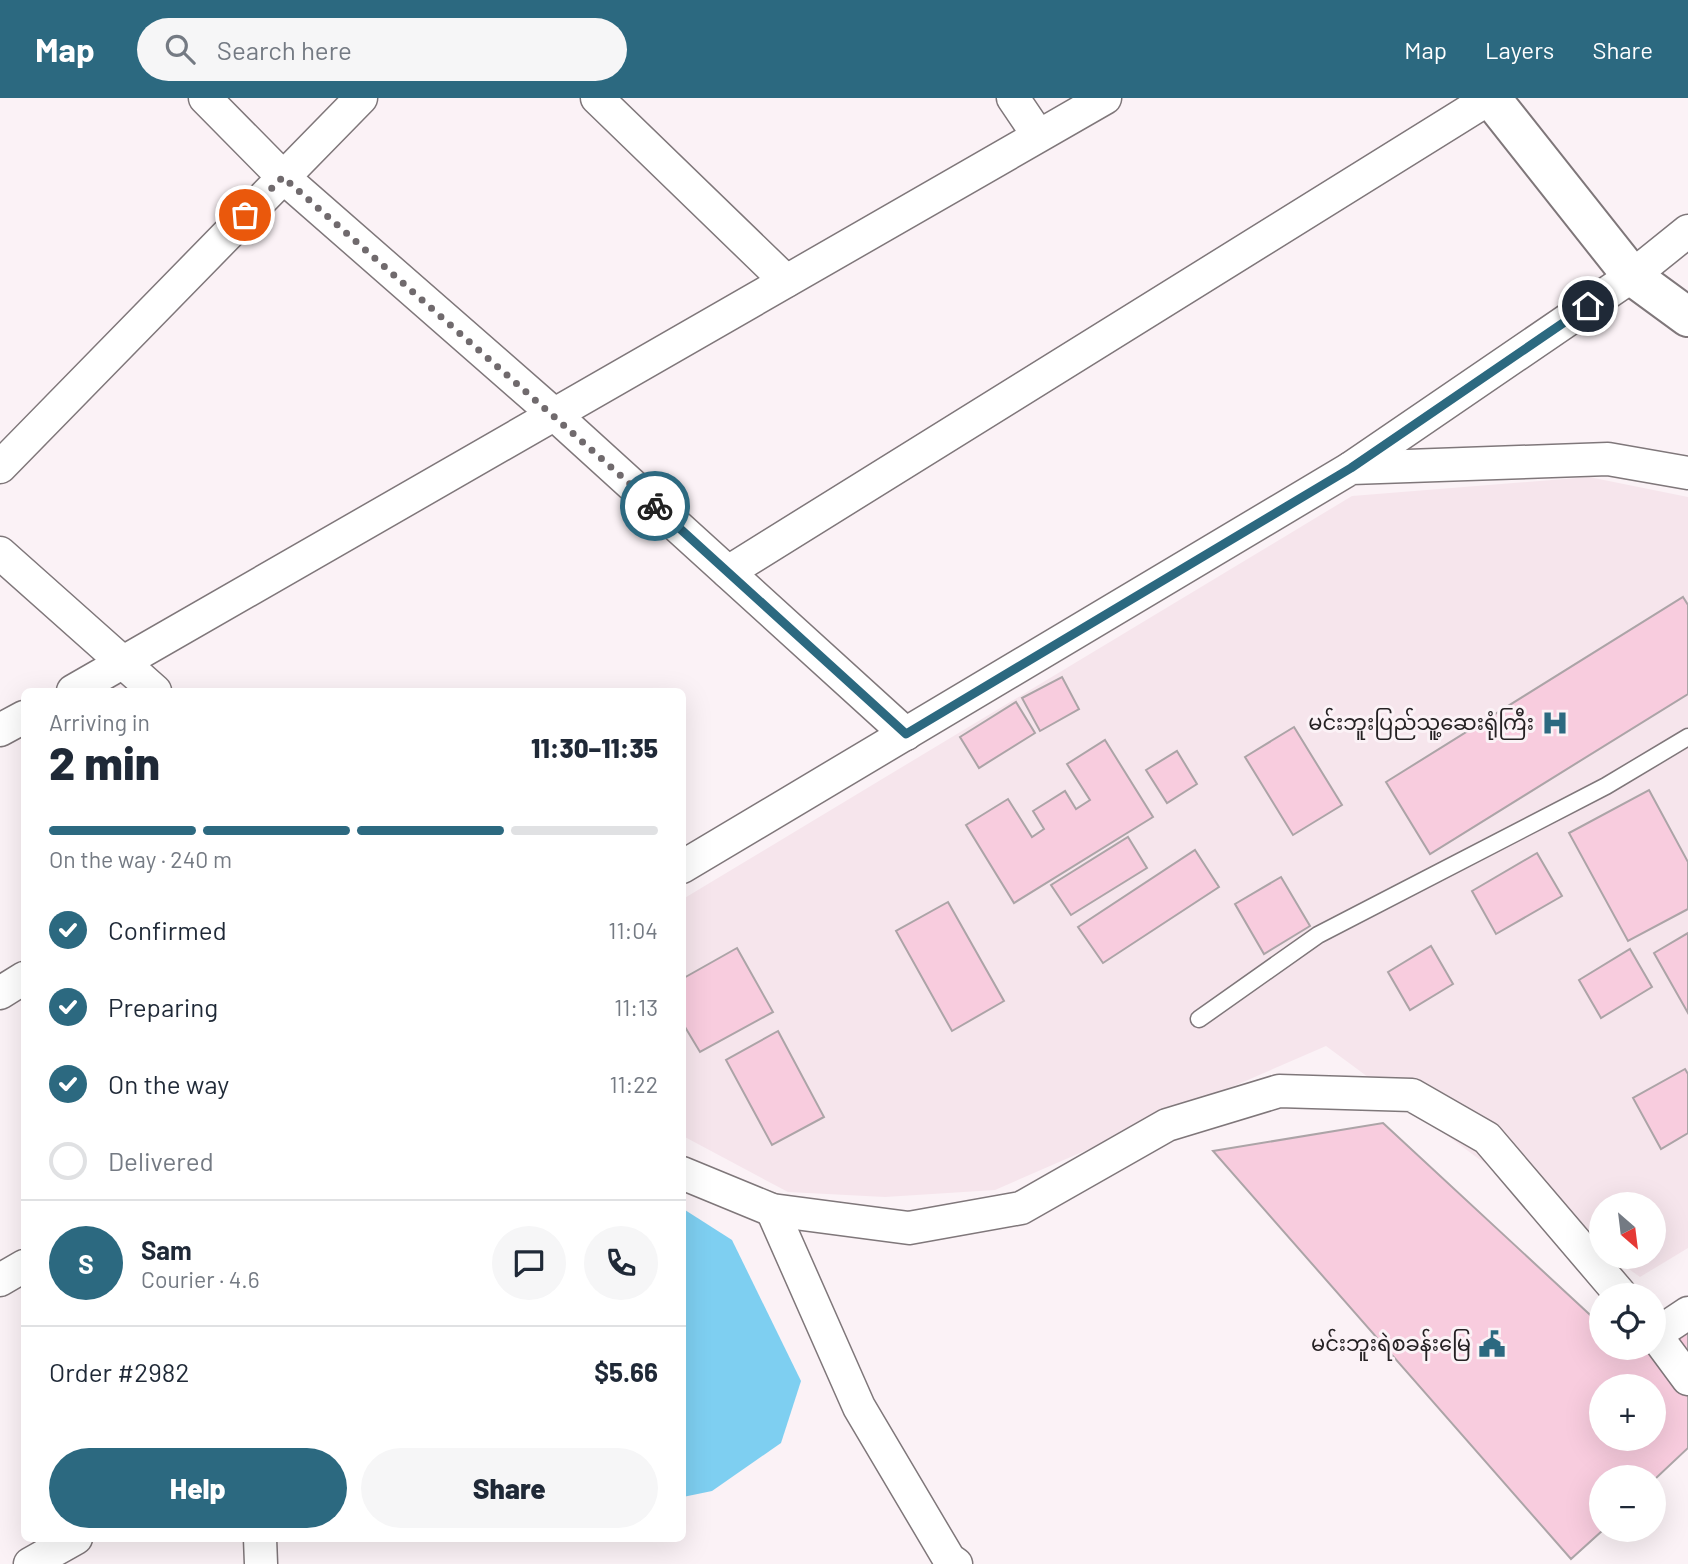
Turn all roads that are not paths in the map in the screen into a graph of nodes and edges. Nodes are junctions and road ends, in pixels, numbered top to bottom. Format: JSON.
{"nodes":[{"id":1,"x":205,"y":98,"type":"edge"},
{"id":2,"x":360,"y":98,"type":"edge"},
{"id":3,"x":597,"y":98,"type":"edge"},
{"id":4,"x":1013,"y":98,"type":"edge"},
{"id":5,"x":1105,"y":98,"type":"edge"},
{"id":6,"x":1490,"y":98,"type":"edge"},
{"id":7,"x":1038,"y":135,"type":"junction"},
{"id":8,"x":283,"y":177,"type":"junction"},
{"id":9,"x":1688,"y":231,"type":"edge"},
{"id":10,"x":1632,"y":276,"type":"junction"},
{"id":11,"x":786,"y":281,"type":"junction"},
{"id":12,"x":1688,"y":317,"type":"edge"},
{"id":13,"x":555,"y":415,"type":"junction"},
{"id":14,"x":0,"y":467,"type":"edge"},
{"id":15,"x":1351,"y":468,"type":"junction"},
{"id":16,"x":1688,"y":473,"type":"edge"},
{"id":17,"x":0,"y":553,"type":"edge"},
{"id":18,"x":728,"y":572,"type":"junction"},
{"id":19,"x":125,"y":664,"type":"junction"},
{"id":20,"x":79,"y":688,"type":"edge"},
{"id":21,"x":152,"y":688,"type":"edge"},
{"id":22,"x":21,"y":719,"type":"edge"},
{"id":23,"x":0,"y":730,"type":"edge"},
{"id":24,"x":906,"y":734,"type":"junction"},
{"id":25,"x":1688,"y":737,"type":"edge"},
{"id":26,"x":686,"y":865,"type":"edge"},
{"id":27,"x":21,"y":980,"type":"edge"},
{"id":28,"x":0,"y":993,"type":"edge"},
{"id":29,"x":1199,"y":1020,"type":"dead end"},
{"id":30,"x":686,"y":1175,"type":"edge"},
{"id":31,"x":772,"y":1210,"type":"junction"},
{"id":32,"x":21,"y":1268,"type":"edge"},
{"id":33,"x":0,"y":1280,"type":"edge"},
{"id":34,"x":1611,"y":1283,"type":"edge"},
{"id":35,"x":1688,"y":1312,"type":"edge"},
{"id":36,"x":1666,"y":1326,"type":"edge"},
{"id":37,"x":1666,"y":1350,"type":"edge"},
{"id":38,"x":1688,"y":1378,"type":"edge"},
{"id":39,"x":69,"y":1542,"type":"edge"},
{"id":40,"x":260,"y":1542,"type":"edge"},
{"id":41,"x":30,"y":1564,"type":"edge"},
{"id":42,"x":261,"y":1564,"type":"edge"},
{"id":43,"x":956,"y":1564,"type":"edge"}],
"edges":[{"from":1,"to":8,"type":"street"},
{"from":2,"to":8,"type":"street"},
{"from":3,"to":11,"type":"street"},
{"from":4,"to":7,"type":"street"},
{"from":5,"to":7,"type":"street"},
{"from":6,"to":10,"type":"main road"},
{"from":6,"to":18,"type":"street"},
{"from":7,"to":11,"type":"street"},
{"from":8,"to":13,"type":"street"},
{"from":8,"to":14,"type":"street"},
{"from":9,"to":10,"type":"street"},
{"from":10,"to":12,"type":"main road"},
{"from":10,"to":15,"type":"street"},
{"from":11,"to":13,"type":"street"},
{"from":13,"to":18,"type":"street"},
{"from":13,"to":19,"type":"street"},
{"from":15,"to":16,"type":"street"},
{"from":15,"to":24,"type":"street"},
{"from":17,"to":19,"type":"street"},
{"from":18,"to":24,"type":"street"},
{"from":19,"to":20,"type":"street"},
{"from":19,"to":21,"type":"street"},
{"from":22,"to":23,"type":"street"},
{"from":24,"to":26,"type":"street"},
{"from":25,"to":29,"type":"lane"},
{"from":27,"to":28,"type":"street"},
{"from":30,"to":31,"type":"street"},
{"from":31,"to":34,"type":"street"},
{"from":31,"to":43,"type":"street"},
{"from":32,"to":33,"type":"street"},
{"from":35,"to":36,"type":"street"},
{"from":37,"to":38,"type":"street"},
{"from":39,"to":41,"type":"street"},
{"from":40,"to":42,"type":"street"}]}
